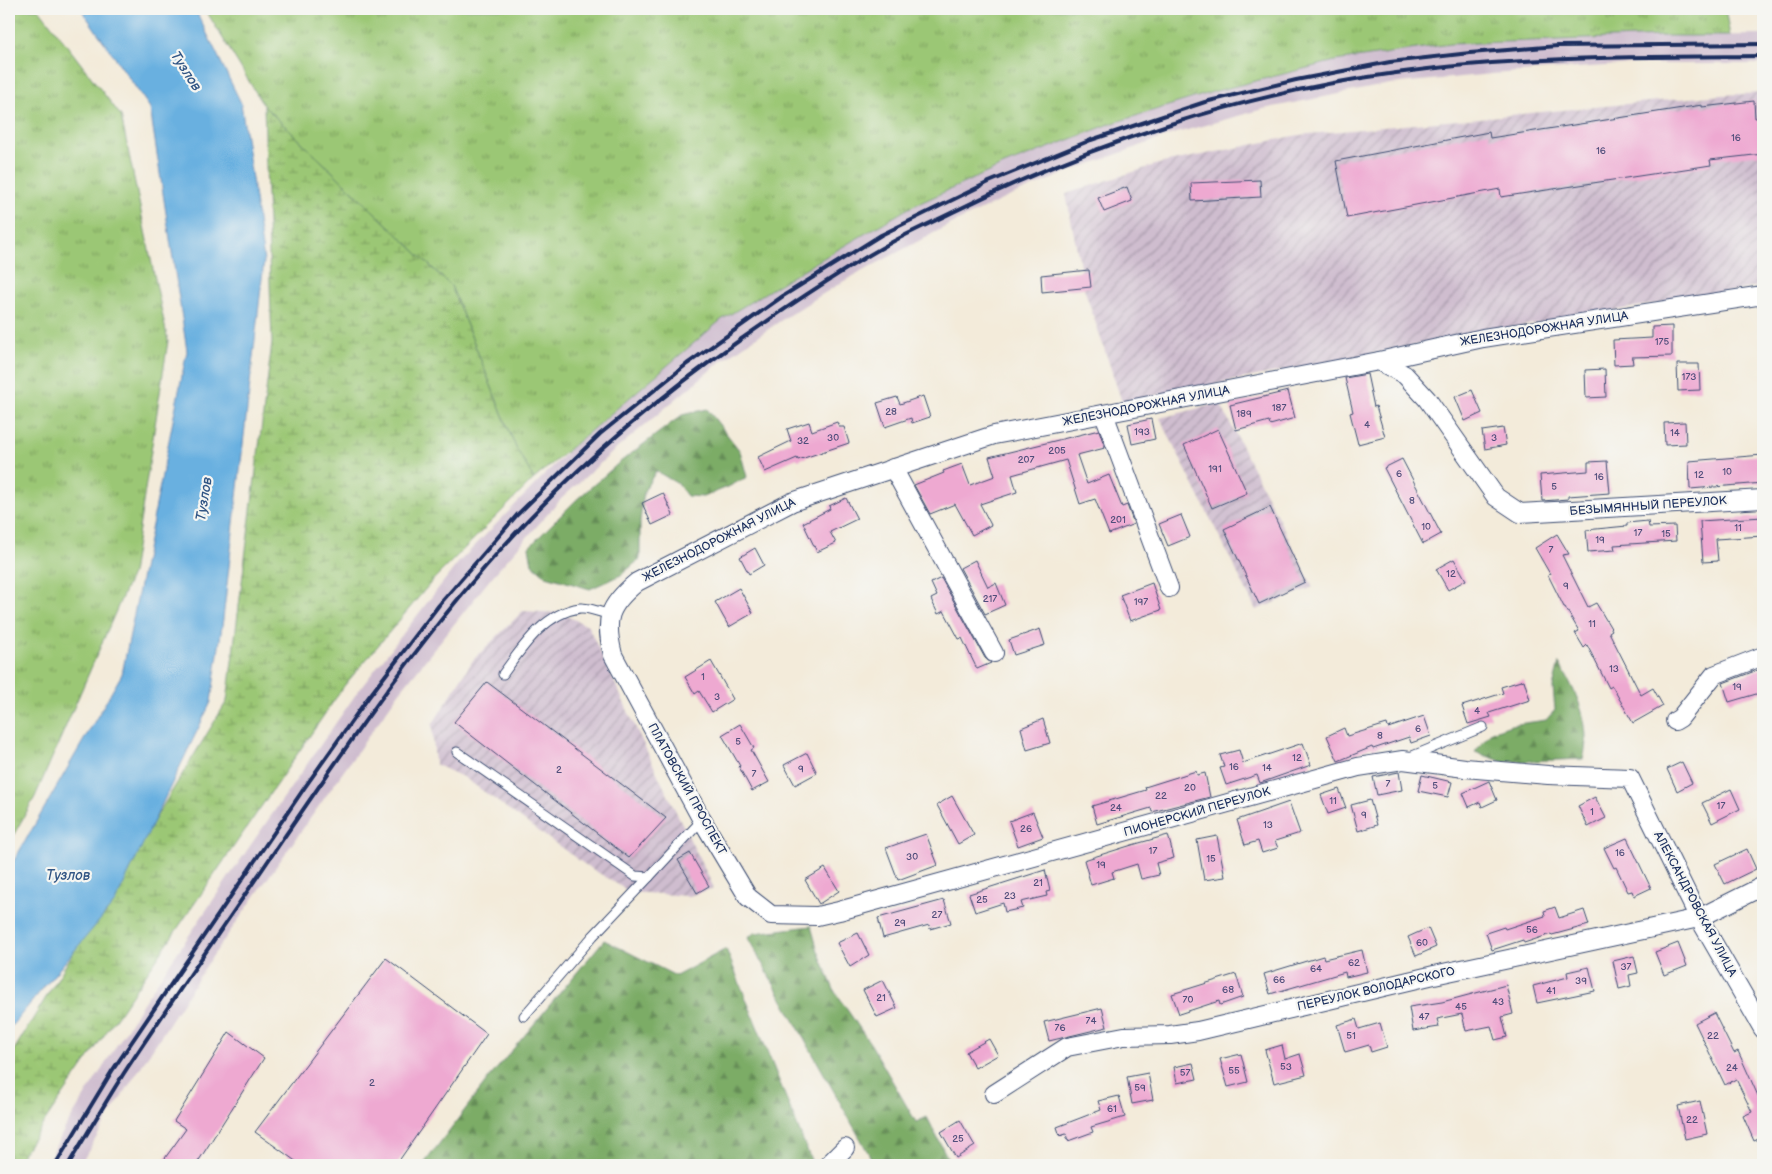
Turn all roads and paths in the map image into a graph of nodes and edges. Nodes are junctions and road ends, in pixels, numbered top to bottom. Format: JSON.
{"nodes":[{"id":1,"x":1763,"y":295,"type":"edge"},
{"id":2,"x":1379,"y":361,"type":"junction"},
{"id":3,"x":1104,"y":414,"type":"junction"},
{"id":4,"x":893,"y":468,"type":"junction"},
{"id":5,"x":1763,"y":499,"type":"edge"},
{"id":6,"x":1169,"y":588,"type":"dead end"},
{"id":7,"x":610,"y":614,"type":"junction"},
{"id":8,"x":994,"y":653,"type":"dead end"},
{"id":9,"x":1763,"y":656,"type":"edge"},
{"id":10,"x":502,"y":674,"type":"dead end"},
{"id":11,"x":1675,"y":721,"type":"dead end"},
{"id":12,"x":1483,"y":727,"type":"dead end"},
{"id":13,"x":457,"y":752,"type":"dead end"},
{"id":14,"x":1403,"y":760,"type":"junction"},
{"id":15,"x":1630,"y":778,"type":"joint"},
{"id":16,"x":702,"y":820,"type":"junction"},
{"id":17,"x":649,"y":877,"type":"junction"},
{"id":18,"x":1763,"y":886,"type":"edge"},
{"id":19,"x":771,"y":915,"type":"joint"},
{"id":20,"x":1699,"y":918,"type":"junction"},
{"id":21,"x":524,"y":1016,"type":"dead end"},
{"id":22,"x":1763,"y":1029,"type":"edge"},
{"id":23,"x":994,"y":1094,"type":"dead end"},
{"id":24,"x":845,"y":1148,"type":"dead end"},
{"id":25,"x":828,"y":1165,"type":"edge"}],
"edges":[{"from":1,"to":2,"type":"street","name":"ЖЕЛЕЗНОДОРОЖНАЯ УЛИЦА"},
{"from":2,"to":3,"type":"street","name":"ЖЕЛЕЗНОДОРОЖНАЯ УЛИЦА"},
{"from":2,"to":5,"type":"street","name":"БЕЗЫМЯННЫЙ ПЕРЕУЛОК"},
{"from":3,"to":4,"type":"street","name":"ЖЕЛЕЗНОДОРОЖНАЯ УЛИЦА"},
{"from":3,"to":6,"type":"street"},
{"from":4,"to":7,"type":"street","name":"ЖЕЛЕЗНОДОРОЖНАЯ УЛИЦА"},
{"from":4,"to":8,"type":"street"},
{"from":7,"to":10,"type":"lane"},
{"from":7,"to":16,"type":"street","name":"ПЛАТОВСКИЙ ПРОСПЕКТ"},
{"from":9,"to":11,"type":"street"},
{"from":12,"to":14,"type":"lane"},
{"from":13,"to":17,"type":"lane"},
{"from":14,"to":15,"type":"street","name":"ПИОНЕРСКИЙ ПЕРЕУЛОК"},
{"from":14,"to":19,"type":"street","name":"ПИОНЕРСКИЙ ПЕРЕУЛОК"},
{"from":15,"to":20,"type":"street","name":"АЛЕКСАНДРОВСКАЯ УЛИЦА"},
{"from":16,"to":17,"type":"lane"},
{"from":16,"to":19,"type":"street","name":"ПЛАТОВСКИЙ ПРОСПЕКТ"},
{"from":17,"to":21,"type":"lane"},
{"from":18,"to":20,"type":"street","name":"ПЕРЕУЛОК ВОЛОДАРСКОГО"},
{"from":20,"to":22,"type":"street","name":"АЛЕКСАНДРОВСКАЯ УЛИЦА"},
{"from":20,"to":23,"type":"street","name":"ПЕРЕУЛОК ВОЛОДАРСКОГО"},
{"from":24,"to":25,"type":"street"}]}
